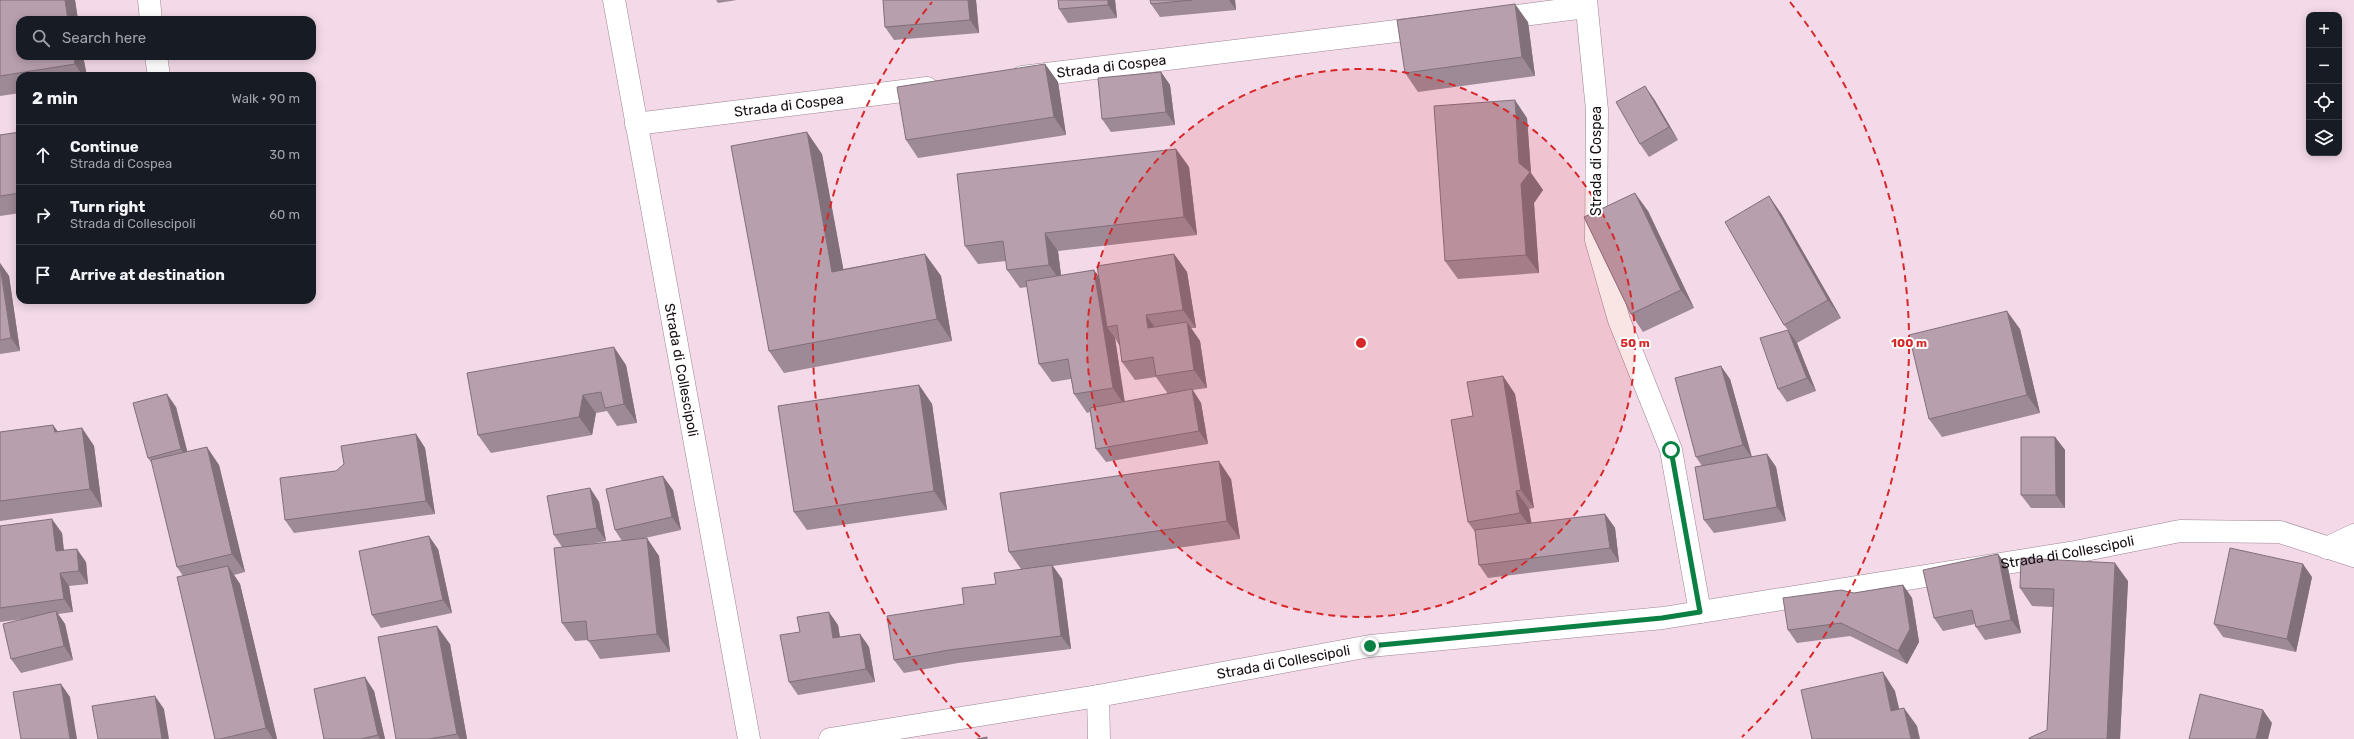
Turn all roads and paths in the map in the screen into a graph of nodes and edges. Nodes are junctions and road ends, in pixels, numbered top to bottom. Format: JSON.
{"nodes":[{"id":1,"x":149,"y":0,"type":"edge"},
{"id":2,"x":614,"y":0,"type":"edge"},
{"id":3,"x":1586,"y":4,"type":"edge"},
{"id":4,"x":151,"y":16,"type":"edge"},
{"id":5,"x":1475,"y":21,"type":"edge"},
{"id":6,"x":1451,"y":24,"type":"edge"},
{"id":7,"x":157,"y":60,"type":"edge"},
{"id":8,"x":158,"y":72,"type":"edge"},
{"id":9,"x":1000,"y":79,"type":"edge"},
{"id":10,"x":945,"y":86,"type":"edge"},
{"id":11,"x":636,"y":124,"type":"junction"},
{"id":12,"x":2354,"y":535,"type":"edge"},
{"id":13,"x":2327,"y":548,"type":"junction"},
{"id":14,"x":2354,"y":556,"type":"edge"},
{"id":15,"x":1700,"y":612,"type":"junction"},
{"id":16,"x":1098,"y":696,"type":"junction"},
{"id":17,"x":750,"y":739,"type":"edge"},
{"id":18,"x":830,"y":739,"type":"edge"},
{"id":19,"x":1099,"y":739,"type":"edge"}],
"edges":[{"from":1,"to":4,"type":"street"},
{"from":2,"to":11,"type":"street","name":"Strada di Collescipoli"},
{"from":3,"to":5,"type":"street","name":"Strada di Cospea"},
{"from":3,"to":15,"type":"street","name":"Strada di Cospea"},
{"from":6,"to":9,"type":"street","name":"Strada di Cospea"},
{"from":7,"to":8,"type":"street"},
{"from":10,"to":11,"type":"street","name":"Strada di Cospea"},
{"from":11,"to":17,"type":"street","name":"Strada di Collescipoli"},
{"from":12,"to":13,"type":"street"},
{"from":13,"to":14,"type":"street","name":"Strada di Collescipoli"},
{"from":13,"to":15,"type":"street","name":"Strada di Collescipoli"},
{"from":15,"to":16,"type":"street","name":"Strada di Collescipoli"},
{"from":16,"to":18,"type":"street","name":"Strada di Collescipoli"},
{"from":16,"to":19,"type":"street"}]}
